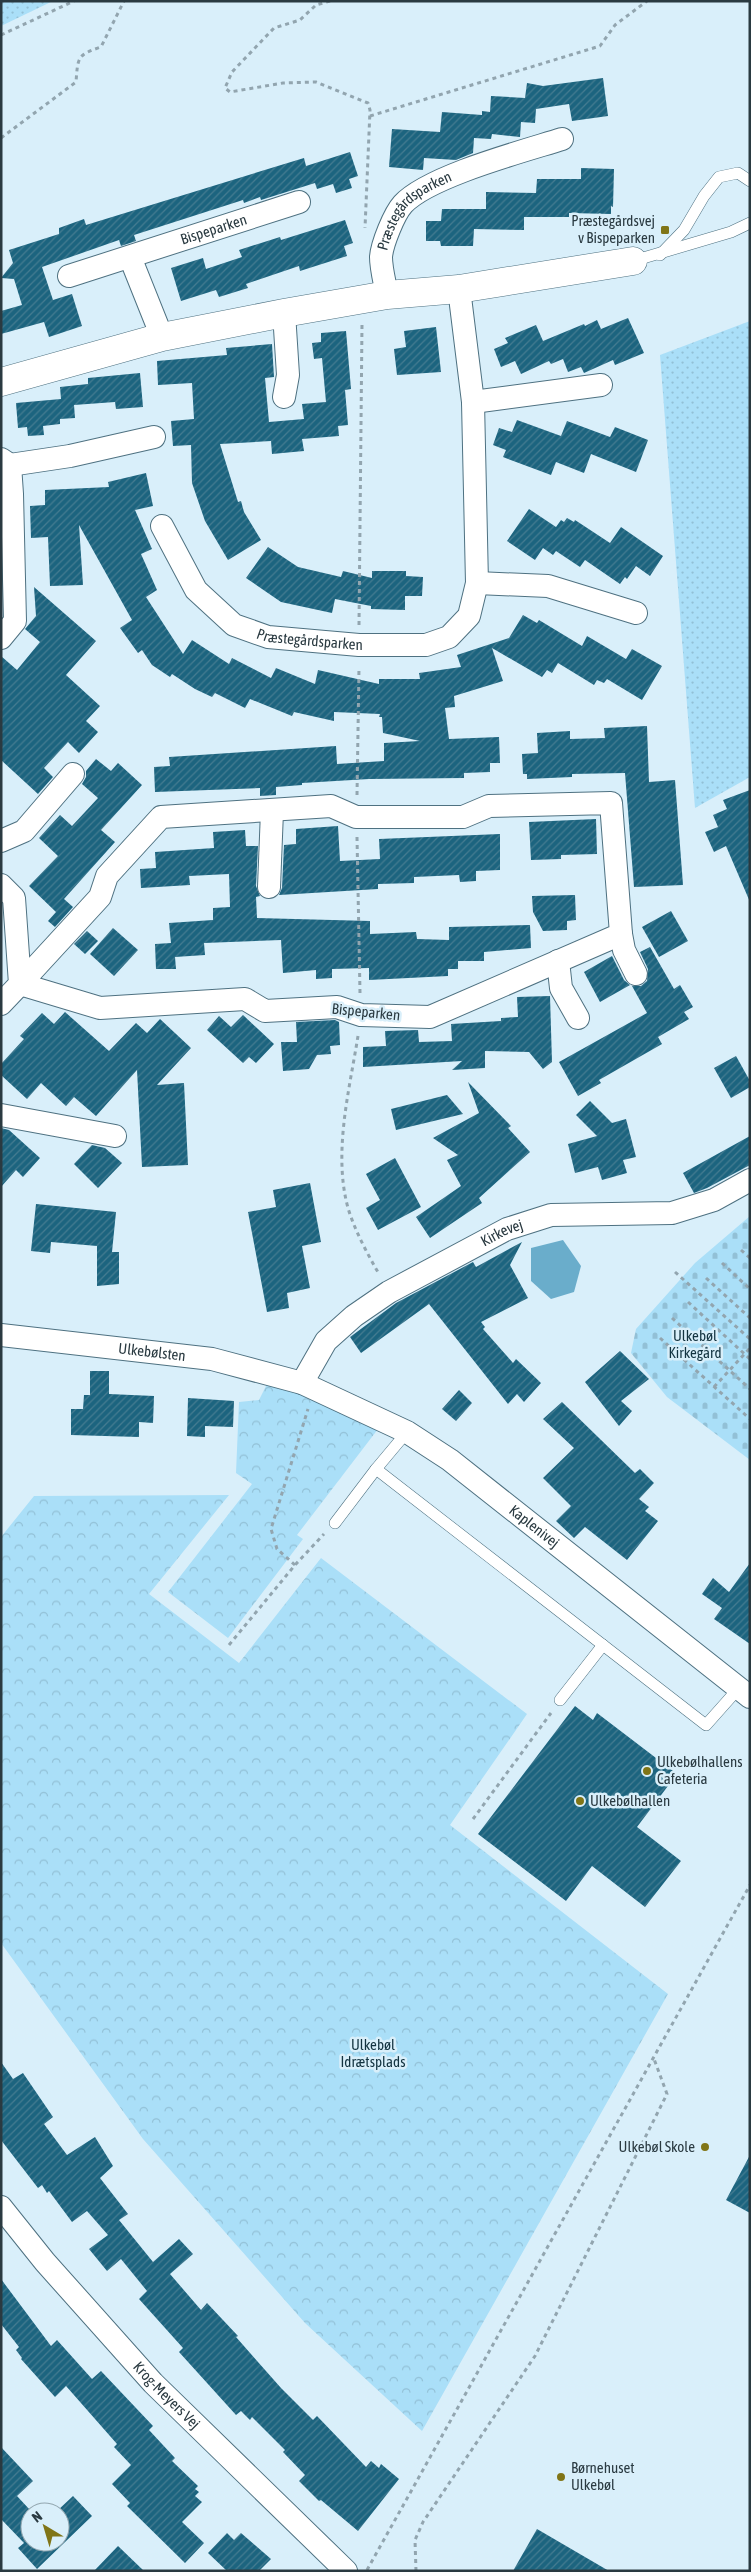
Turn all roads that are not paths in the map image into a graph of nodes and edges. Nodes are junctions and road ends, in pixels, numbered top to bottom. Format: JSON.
{"nodes":[{"id":1,"x":562,"y":139,"type":"dead end"},
{"id":2,"x":750,"y":181,"type":"edge"},
{"id":3,"x":299,"y":202,"type":"dead end"},
{"id":4,"x":750,"y":223,"type":"edge"},
{"id":5,"x":660,"y":254,"type":"junction"},
{"id":6,"x":130,"y":256,"type":"junction"},
{"id":7,"x":633,"y":261,"type":"joint"},
{"id":8,"x":69,"y":276,"type":"dead end"},
{"id":9,"x":459,"y":289,"type":"junction"},
{"id":10,"x":374,"y":297,"type":"junction"},
{"id":11,"x":284,"y":313,"type":"junction"},
{"id":12,"x":162,"y":337,"type":"junction"},
{"id":13,"x":1,"y":382,"type":"edge"},
{"id":14,"x":601,"y":385,"type":"dead end"},
{"id":15,"x":284,"y":397,"type":"dead end"},
{"id":16,"x":473,"y":402,"type":"junction"},
{"id":17,"x":154,"y":437,"type":"dead end"},
{"id":18,"x":5,"y":462,"type":"edge"},
{"id":19,"x":7,"y":494,"type":"edge"},
{"id":20,"x":162,"y":526,"type":"dead end"},
{"id":21,"x":477,"y":583,"type":"junction"},
{"id":22,"x":636,"y":613,"type":"dead end"},
{"id":23,"x":1,"y":638,"type":"edge"},
{"id":24,"x":73,"y":774,"type":"dead end"},
{"id":25,"x":272,"y":811,"type":"junction"},
{"id":26,"x":1,"y":841,"type":"edge"},
{"id":27,"x":1,"y":885,"type":"edge"},
{"id":28,"x":269,"y":887,"type":"dead end"},
{"id":29,"x":621,"y":934,"type":"junction"},
{"id":30,"x":558,"y":961,"type":"junction"},
{"id":31,"x":636,"y":974,"type":"dead end"},
{"id":32,"x":20,"y":984,"type":"junction"},
{"id":33,"x":1,"y":1004,"type":"edge"},
{"id":34,"x":578,"y":1018,"type":"dead end"},
{"id":35,"x":1,"y":1116,"type":"edge"},
{"id":36,"x":115,"y":1136,"type":"dead end"},
{"id":37,"x":750,"y":1180,"type":"edge"},
{"id":38,"x":1,"y":1336,"type":"edge"},
{"id":39,"x":308,"y":1386,"type":"junction"},
{"id":40,"x":406,"y":1432,"type":"junction"},
{"id":41,"x":376,"y":1469,"type":"junction"},
{"id":42,"x":335,"y":1523,"type":"road end"},
{"id":43,"x":603,"y":1645,"type":"junction"},
{"id":44,"x":744,"y":1693,"type":"edge"},
{"id":45,"x":560,"y":1700,"type":"road end"},
{"id":46,"x":1,"y":2207,"type":"edge"},
{"id":47,"x":346,"y":2571,"type":"edge"}],
"edges":[{"from":1,"to":10,"type":"street","name":"Præstegårdsparken"},
{"from":2,"to":5,"type":"lane"},
{"from":3,"to":6,"type":"street","name":"Bispeparken"},
{"from":4,"to":5,"type":"lane"},
{"from":5,"to":7,"type":"lane"},
{"from":6,"to":8,"type":"street","name":"Bispeparken"},
{"from":6,"to":12,"type":"street"},
{"from":7,"to":9,"type":"street"},
{"from":9,"to":10,"type":"street"},
{"from":9,"to":16,"type":"street","name":"Præstegårdsparken"},
{"from":10,"to":11,"type":"street"},
{"from":11,"to":12,"type":"street"},
{"from":11,"to":15,"type":"street"},
{"from":12,"to":13,"type":"street"},
{"from":14,"to":16,"type":"street"},
{"from":16,"to":21,"type":"street","name":"Præstegårdsparken"},
{"from":17,"to":18,"type":"street"},
{"from":18,"to":19,"type":"street"},
{"from":19,"to":23,"type":"street"},
{"from":20,"to":21,"type":"street","name":"Præstegårdsparken"},
{"from":21,"to":22,"type":"street"},
{"from":24,"to":26,"type":"street"},
{"from":25,"to":28,"type":"street"},
{"from":25,"to":29,"type":"street"},
{"from":25,"to":32,"type":"street"},
{"from":27,"to":32,"type":"street"},
{"from":29,"to":30,"type":"street","name":"Bispeparken"},
{"from":29,"to":31,"type":"street"},
{"from":30,"to":32,"type":"street","name":"Bispeparken"},
{"from":30,"to":34,"type":"street"},
{"from":32,"to":33,"type":"street"},
{"from":35,"to":36,"type":"street"},
{"from":37,"to":39,"type":"street","name":"Kirkevej"},
{"from":38,"to":39,"type":"street","name":"Ulkebølsten"},
{"from":39,"to":40,"type":"street","name":"Kaplenivej"},
{"from":40,"to":41,"type":"lane"},
{"from":40,"to":44,"type":"street","name":"Kaplenivej"},
{"from":41,"to":42,"type":"lane"},
{"from":41,"to":43,"type":"lane"},
{"from":43,"to":44,"type":"lane"},
{"from":43,"to":45,"type":"lane"},
{"from":46,"to":47,"type":"street","name":"Krog-Meyers Vej"}]}
